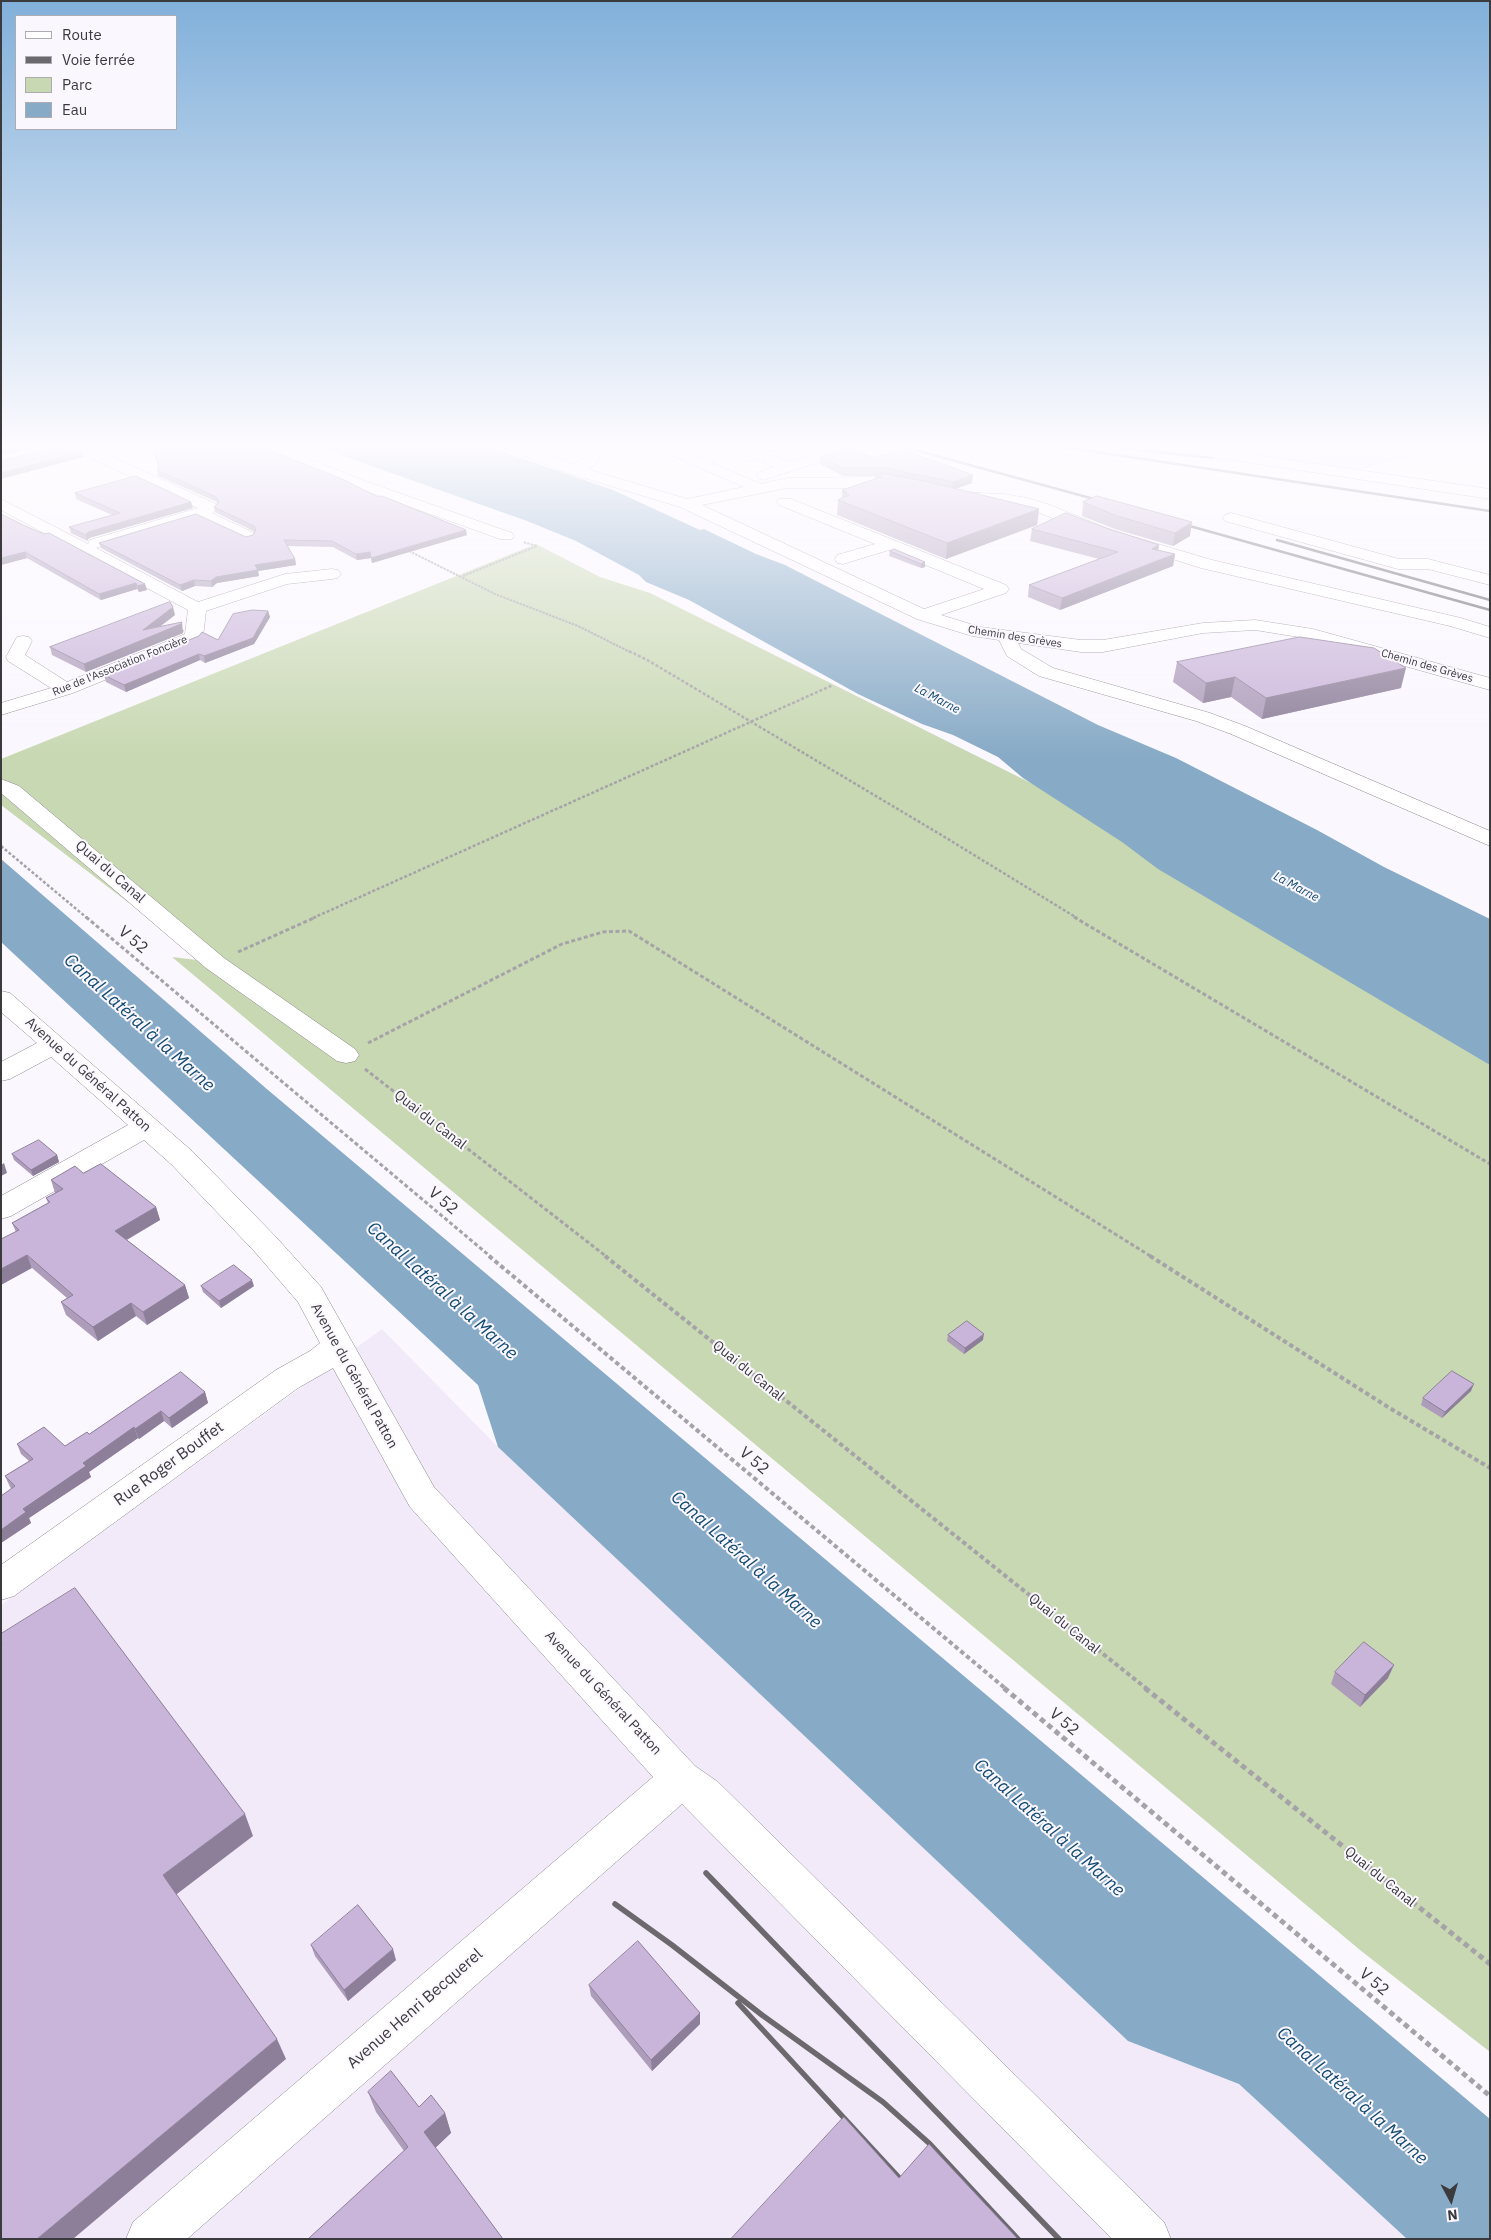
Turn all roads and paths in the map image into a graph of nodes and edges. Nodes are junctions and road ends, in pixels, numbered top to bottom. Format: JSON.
{"nodes":[{"id":1,"x":85,"y":549,"type":"edge"},
{"id":2,"x":531,"y":549,"type":"edge"},
{"id":3,"x":781,"y":549,"type":"edge"},
{"id":4,"x":877,"y":549,"type":"edge"},
{"id":5,"x":898,"y":549,"type":"edge"},
{"id":6,"x":1156,"y":549,"type":"edge"},
{"id":7,"x":1342,"y":549,"type":"edge"},
{"id":8,"x":409,"y":551,"type":"edge"},
{"id":9,"x":842,"y":559,"type":"dead end"},
{"id":10,"x":332,"y":574,"type":"dead end"},
{"id":11,"x":462,"y":576,"type":"junction"},
{"id":12,"x":1490,"y":580,"type":"edge"},
{"id":13,"x":197,"y":608,"type":"junction"},
{"id":14,"x":923,"y":615,"type":"junction"},
{"id":15,"x":1490,"y":633,"type":"edge"},
{"id":16,"x":1006,"y":637,"type":"junction"},
{"id":17,"x":23,"y":641,"type":"dead end"},
{"id":18,"x":1490,"y":684,"type":"edge"},
{"id":19,"x":833,"y":685,"type":"dead end"},
{"id":20,"x":66,"y":688,"type":"junction"},
{"id":21,"x":1,"y":710,"type":"edge"},
{"id":22,"x":751,"y":722,"type":"junction"},
{"id":23,"x":1,"y":785,"type":"edge"},
{"id":24,"x":1490,"y":839,"type":"edge"},
{"id":25,"x":1,"y":846,"type":"edge"},
{"id":26,"x":215,"y":963,"type":"junction"},
{"id":27,"x":1,"y":998,"type":"edge"},
{"id":28,"x":55,"y":1044,"type":"junction"},
{"id":29,"x":346,"y":1055,"type":"junction"},
{"id":30,"x":1,"y":1073,"type":"edge"},
{"id":31,"x":146,"y":1127,"type":"junction"},
{"id":32,"x":1490,"y":1164,"type":"edge"},
{"id":33,"x":1,"y":1209,"type":"edge"},
{"id":34,"x":338,"y":1346,"type":"junction"},
{"id":35,"x":1490,"y":1468,"type":"edge"},
{"id":36,"x":1,"y":1585,"type":"edge"},
{"id":37,"x":681,"y":1779,"type":"junction"},
{"id":38,"x":1490,"y":1964,"type":"edge"},
{"id":39,"x":1490,"y":2096,"type":"edge"},
{"id":40,"x":150,"y":2239,"type":"edge"},
{"id":41,"x":1146,"y":2239,"type":"edge"}],
"edges":[{"from":1,"to":13,"type":"street"},
{"from":2,"to":11,"type":"path"},
{"from":3,"to":14,"type":"street","name":"Chemin des Grèves"},
{"from":4,"to":9,"type":"street"},
{"from":5,"to":14,"type":"street"},
{"from":6,"to":15,"type":"street"},
{"from":7,"to":12,"type":"street"},
{"from":8,"to":11,"type":"path"},
{"from":10,"to":13,"type":"street"},
{"from":11,"to":22,"type":"path"},
{"from":13,"to":20,"type":"street","name":"Rue de l'Association Foncière"},
{"from":14,"to":16,"type":"street","name":"Chemin des Grèves"},
{"from":16,"to":18,"type":"street","name":"Chemin des Grèves"},
{"from":16,"to":24,"type":"street"},
{"from":17,"to":20,"type":"street"},
{"from":19,"to":22,"type":"path"},
{"from":20,"to":21,"type":"street","name":"Rue de l'Association Foncière"},
{"from":22,"to":26,"type":"path"},
{"from":22,"to":32,"type":"path"},
{"from":23,"to":26,"type":"street","name":"Quai du Canal"},
{"from":25,"to":39,"type":"path","name":"V 52"},
{"from":26,"to":29,"type":"street","name":"Quai du Canal"},
{"from":27,"to":28,"type":"street","name":"Avenue du Général Patton"},
{"from":28,"to":30,"type":"street"},
{"from":28,"to":31,"type":"street","name":"Avenue du Général Patton"},
{"from":29,"to":35,"type":"path"},
{"from":29,"to":38,"type":"path","name":"Quai du Canal"},
{"from":31,"to":33,"type":"street"},
{"from":31,"to":34,"type":"street","name":"Avenue du Général Patton"},
{"from":34,"to":36,"type":"street","name":"Rue Roger Bouffet"},
{"from":34,"to":37,"type":"street","name":"Avenue du Général Patton"},
{"from":37,"to":40,"type":"street","name":"Avenue Henri Becquerel"},
{"from":37,"to":41,"type":"street","name":"Avenue du Général Patton"}]}
